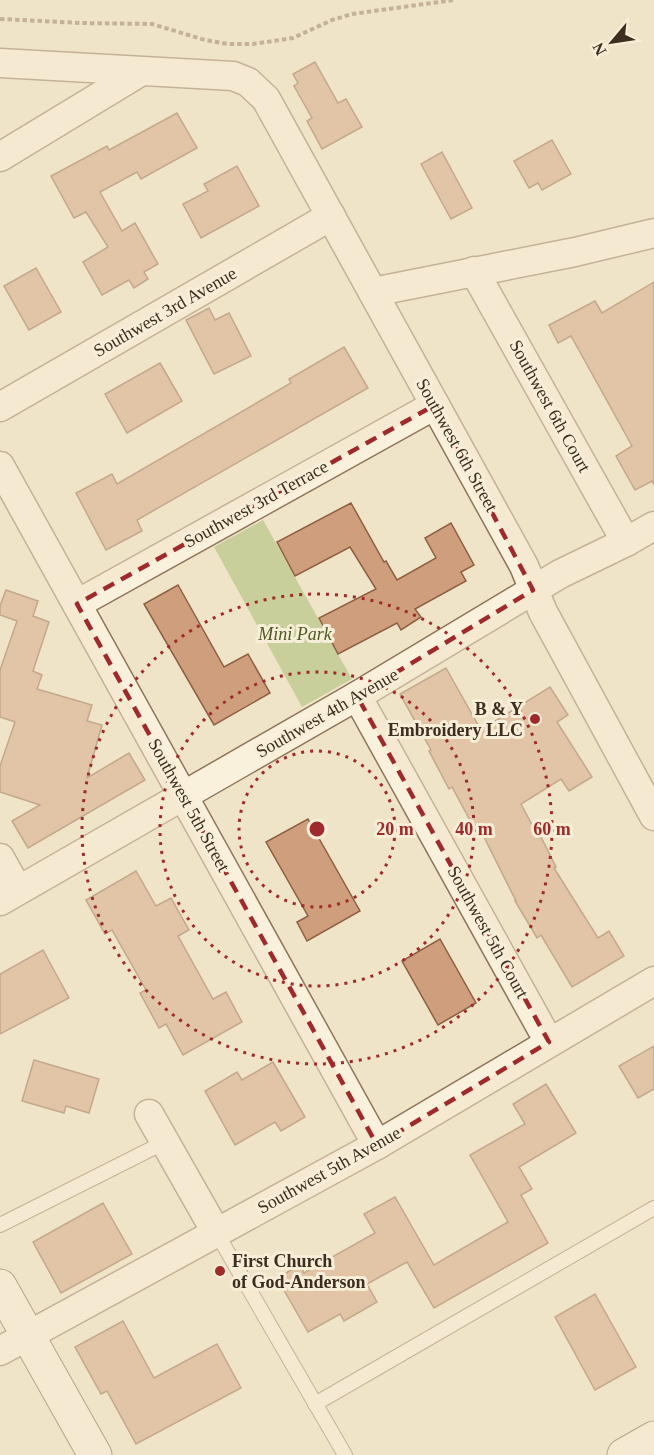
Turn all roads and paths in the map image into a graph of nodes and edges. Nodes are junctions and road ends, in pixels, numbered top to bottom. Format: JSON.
{"nodes":[{"id":1,"x":454,"y":0,"type":"edge"},
{"id":2,"x":0,"y":19,"type":"edge"},
{"id":3,"x":0,"y":63,"type":"edge"},
{"id":4,"x":140,"y":72,"type":"junction"},
{"id":5,"x":0,"y":157,"type":"edge"},
{"id":6,"x":331,"y":216,"type":"junction"},
{"id":7,"x":654,"y":233,"type":"edge"},
{"id":8,"x":474,"y":271,"type":"junction"},
{"id":9,"x":373,"y":292,"type":"junction"},
{"id":10,"x":435,"y":405,"type":"junction"},
{"id":11,"x":0,"y":407,"type":"edge"},
{"id":12,"x":0,"y":465,"type":"edge"},
{"id":13,"x":654,"y":526,"type":"edge"},
{"id":14,"x":626,"y":542,"type":"junction"},
{"id":15,"x":534,"y":590,"type":"junction"},
{"id":16,"x":77,"y":604,"type":"junction"},
{"id":17,"x":357,"y":696,"type":"junction"},
{"id":18,"x":183,"y":796,"type":"junction"},
{"id":19,"x":654,"y":816,"type":"edge"},
{"id":20,"x":0,"y":858,"type":"edge"},
{"id":21,"x":9,"y":896,"type":"edge"},
{"id":22,"x":654,"y":981,"type":"edge"},
{"id":23,"x":549,"y":1042,"type":"junction"},
{"id":24,"x":148,"y":1114,"type":"dead end"},
{"id":25,"x":165,"y":1142,"type":"junction"},
{"id":26,"x":377,"y":1145,"type":"junction"},
{"id":27,"x":654,"y":1208,"type":"edge"},
{"id":28,"x":0,"y":1225,"type":"edge"},
{"id":29,"x":216,"y":1232,"type":"junction"},
{"id":30,"x":0,"y":1286,"type":"edge"},
{"id":31,"x":14,"y":1343,"type":"edge"},
{"id":32,"x":315,"y":1404,"type":"junction"},
{"id":33,"x":654,"y":1438,"type":"edge"},
{"id":34,"x":95,"y":1455,"type":"edge"},
{"id":35,"x":345,"y":1455,"type":"edge"},
{"id":36,"x":624,"y":1455,"type":"edge"}],
"edges":[{"from":1,"to":2,"type":"path"},
{"from":3,"to":4,"type":"street"},
{"from":4,"to":5,"type":"street"},
{"from":4,"to":6,"type":"street","name":"Southwest 6th Street"},
{"from":6,"to":9,"type":"street","name":"Southwest 6th Street"},
{"from":6,"to":11,"type":"street","name":"Southwest 3rd Avenue"},
{"from":7,"to":8,"type":"street"},
{"from":8,"to":9,"type":"street"},
{"from":8,"to":14,"type":"street","name":"Southwest 6th Court"},
{"from":9,"to":10,"type":"street","name":"Southwest 6th Street"},
{"from":10,"to":15,"type":"street","name":"Southwest 6th Street"},
{"from":10,"to":16,"type":"street","name":"Southwest 3rd Terrace"},
{"from":12,"to":16,"type":"street","name":"Southwest 5th Street"},
{"from":13,"to":14,"type":"street","name":"Southwest 4th Avenue"},
{"from":14,"to":15,"type":"street","name":"Southwest 4th Avenue"},
{"from":15,"to":17,"type":"street","name":"Southwest 4th Avenue"},
{"from":15,"to":19,"type":"street","name":"Southwest 6th Street"},
{"from":16,"to":18,"type":"street","name":"Southwest 5th Street"},
{"from":17,"to":18,"type":"street","name":"Southwest 4th Avenue"},
{"from":17,"to":23,"type":"street","name":"Southwest 5th Court"},
{"from":18,"to":21,"type":"street","name":"Southwest 4th Avenue"},
{"from":18,"to":26,"type":"street","name":"Southwest 5th Street"},
{"from":20,"to":21,"type":"street"},
{"from":22,"to":23,"type":"street","name":"Southwest 5th Avenue"},
{"from":23,"to":26,"type":"street","name":"Southwest 5th Avenue"},
{"from":24,"to":25,"type":"street"},
{"from":25,"to":28,"type":"lane"},
{"from":25,"to":29,"type":"street"},
{"from":26,"to":29,"type":"street","name":"Southwest 5th Avenue"},
{"from":27,"to":32,"type":"lane"},
{"from":29,"to":31,"type":"street","name":"Southwest 5th Avenue"},
{"from":29,"to":32,"type":"lane"},
{"from":30,"to":31,"type":"street"},
{"from":31,"to":34,"type":"street"},
{"from":32,"to":35,"type":"lane"},
{"from":33,"to":36,"type":"street"}]}
